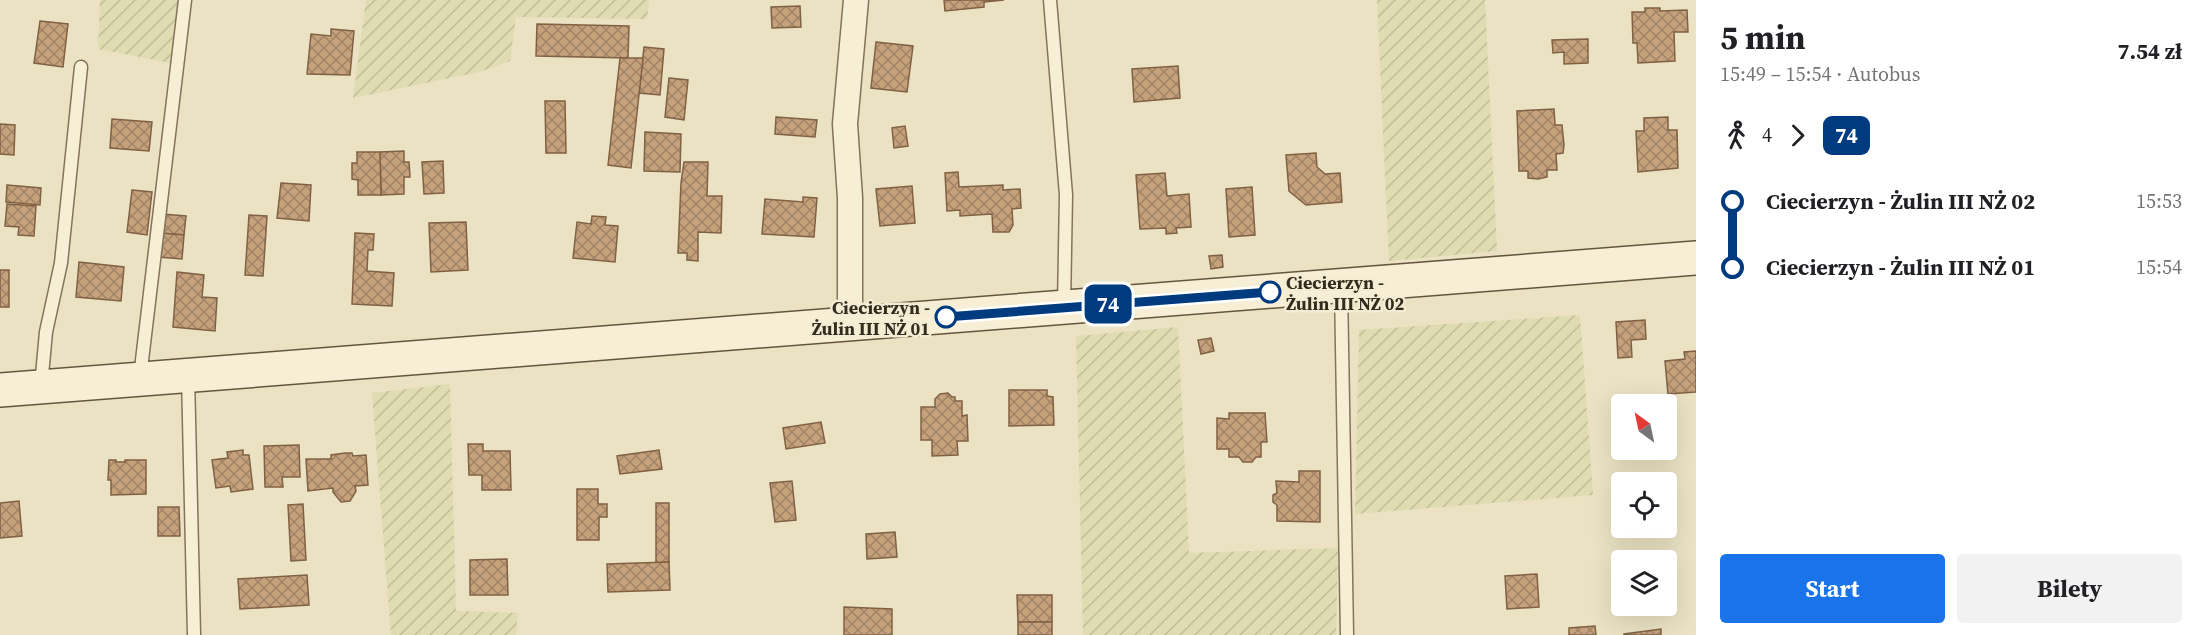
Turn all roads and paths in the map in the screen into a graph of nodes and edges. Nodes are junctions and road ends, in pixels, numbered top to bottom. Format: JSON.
{"nodes":[{"id":1,"x":185,"y":0,"type":"edge"},
{"id":2,"x":856,"y":0,"type":"edge"},
{"id":3,"x":1050,"y":0,"type":"edge"},
{"id":4,"x":81,"y":68,"type":"dead end"},
{"id":5,"x":1696,"y":258,"type":"edge"},
{"id":6,"x":1341,"y":285,"type":"junction"},
{"id":7,"x":1064,"y":308,"type":"junction"},
{"id":8,"x":850,"y":324,"type":"junction"},
{"id":9,"x":188,"y":376,"type":"junction"},
{"id":10,"x":139,"y":381,"type":"junction"},
{"id":11,"x":41,"y":387,"type":"junction"},
{"id":12,"x":0,"y":390,"type":"edge"},
{"id":13,"x":194,"y":635,"type":"edge"},
{"id":14,"x":1347,"y":635,"type":"edge"}],
"edges":[{"from":1,"to":10,"type":"lane"},
{"from":2,"to":8,"type":"street"},
{"from":3,"to":7,"type":"lane"},
{"from":4,"to":11,"type":"lane"},
{"from":5,"to":6,"type":"street"},
{"from":6,"to":7,"type":"street"},
{"from":6,"to":14,"type":"lane"},
{"from":7,"to":8,"type":"street"},
{"from":8,"to":9,"type":"street"},
{"from":9,"to":10,"type":"street"},
{"from":9,"to":13,"type":"lane"},
{"from":10,"to":11,"type":"street"},
{"from":11,"to":12,"type":"street"}]}
